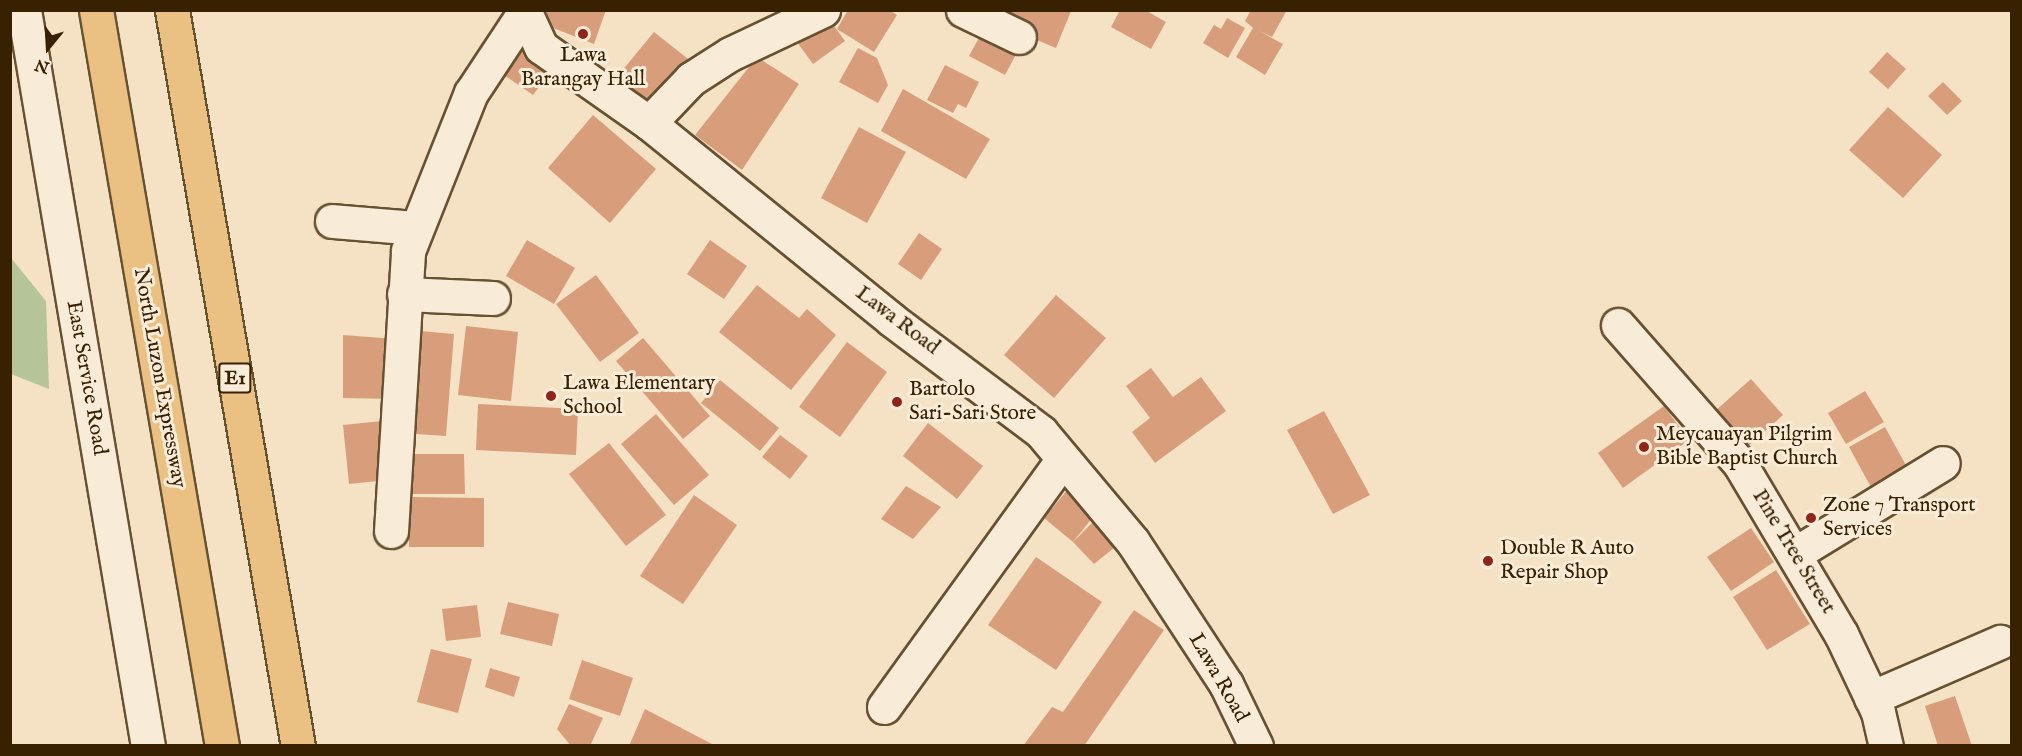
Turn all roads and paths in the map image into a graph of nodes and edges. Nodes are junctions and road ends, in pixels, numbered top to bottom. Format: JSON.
{"nodes":[{"id":1,"x":24,"y":10,"type":"edge"},
{"id":2,"x":96,"y":10,"type":"edge"},
{"id":3,"x":171,"y":10,"type":"edge"},
{"id":4,"x":823,"y":10,"type":"edge"},
{"id":5,"x":963,"y":10,"type":"edge"},
{"id":6,"x":524,"y":12,"type":"edge"},
{"id":7,"x":1019,"y":37,"type":"dead end"},
{"id":8,"x":649,"y":123,"type":"junction"},
{"id":9,"x":332,"y":221,"type":"dead end"},
{"id":10,"x":416,"y":228,"type":"junction"},
{"id":11,"x":404,"y":294,"type":"junction"},
{"id":12,"x":493,"y":298,"type":"dead end"},
{"id":13,"x":1617,"y":325,"type":"dead end"},
{"id":14,"x":1063,"y":459,"type":"junction"},
{"id":15,"x":1943,"y":463,"type":"dead end"},
{"id":16,"x":391,"y":531,"type":"dead end"},
{"id":17,"x":1796,"y":553,"type":"junction"},
{"id":18,"x":2000,"y":642,"type":"dead end"},
{"id":19,"x":1871,"y":698,"type":"junction"},
{"id":20,"x":884,"y":707,"type":"dead end"},
{"id":21,"x":148,"y":746,"type":"edge"},
{"id":22,"x":222,"y":746,"type":"edge"},
{"id":23,"x":298,"y":746,"type":"edge"},
{"id":24,"x":1256,"y":746,"type":"edge"},
{"id":25,"x":1886,"y":746,"type":"edge"}],
"edges":[{"from":1,"to":21,"type":"street","name":"East Service Road"},
{"from":2,"to":22,"type":"highway","name":"North Luzon Expressway"},
{"from":3,"to":23,"type":"highway","number":"E1"},
{"from":4,"to":8,"type":"street"},
{"from":5,"to":7,"type":"street"},
{"from":6,"to":8,"type":"street","name":"Lawa Road"},
{"from":6,"to":10,"type":"street"},
{"from":8,"to":14,"type":"street","name":"Lawa Road"},
{"from":9,"to":10,"type":"street"},
{"from":10,"to":11,"type":"street"},
{"from":11,"to":12,"type":"street"},
{"from":11,"to":16,"type":"street"},
{"from":13,"to":17,"type":"street","name":"Pine Tree Street"},
{"from":14,"to":20,"type":"street"},
{"from":14,"to":24,"type":"street","name":"Lawa Road"},
{"from":15,"to":17,"type":"street"},
{"from":17,"to":19,"type":"street","name":"Pine Tree Street"},
{"from":18,"to":19,"type":"street"},
{"from":19,"to":25,"type":"street","name":"Pine Tree Street"}]}
